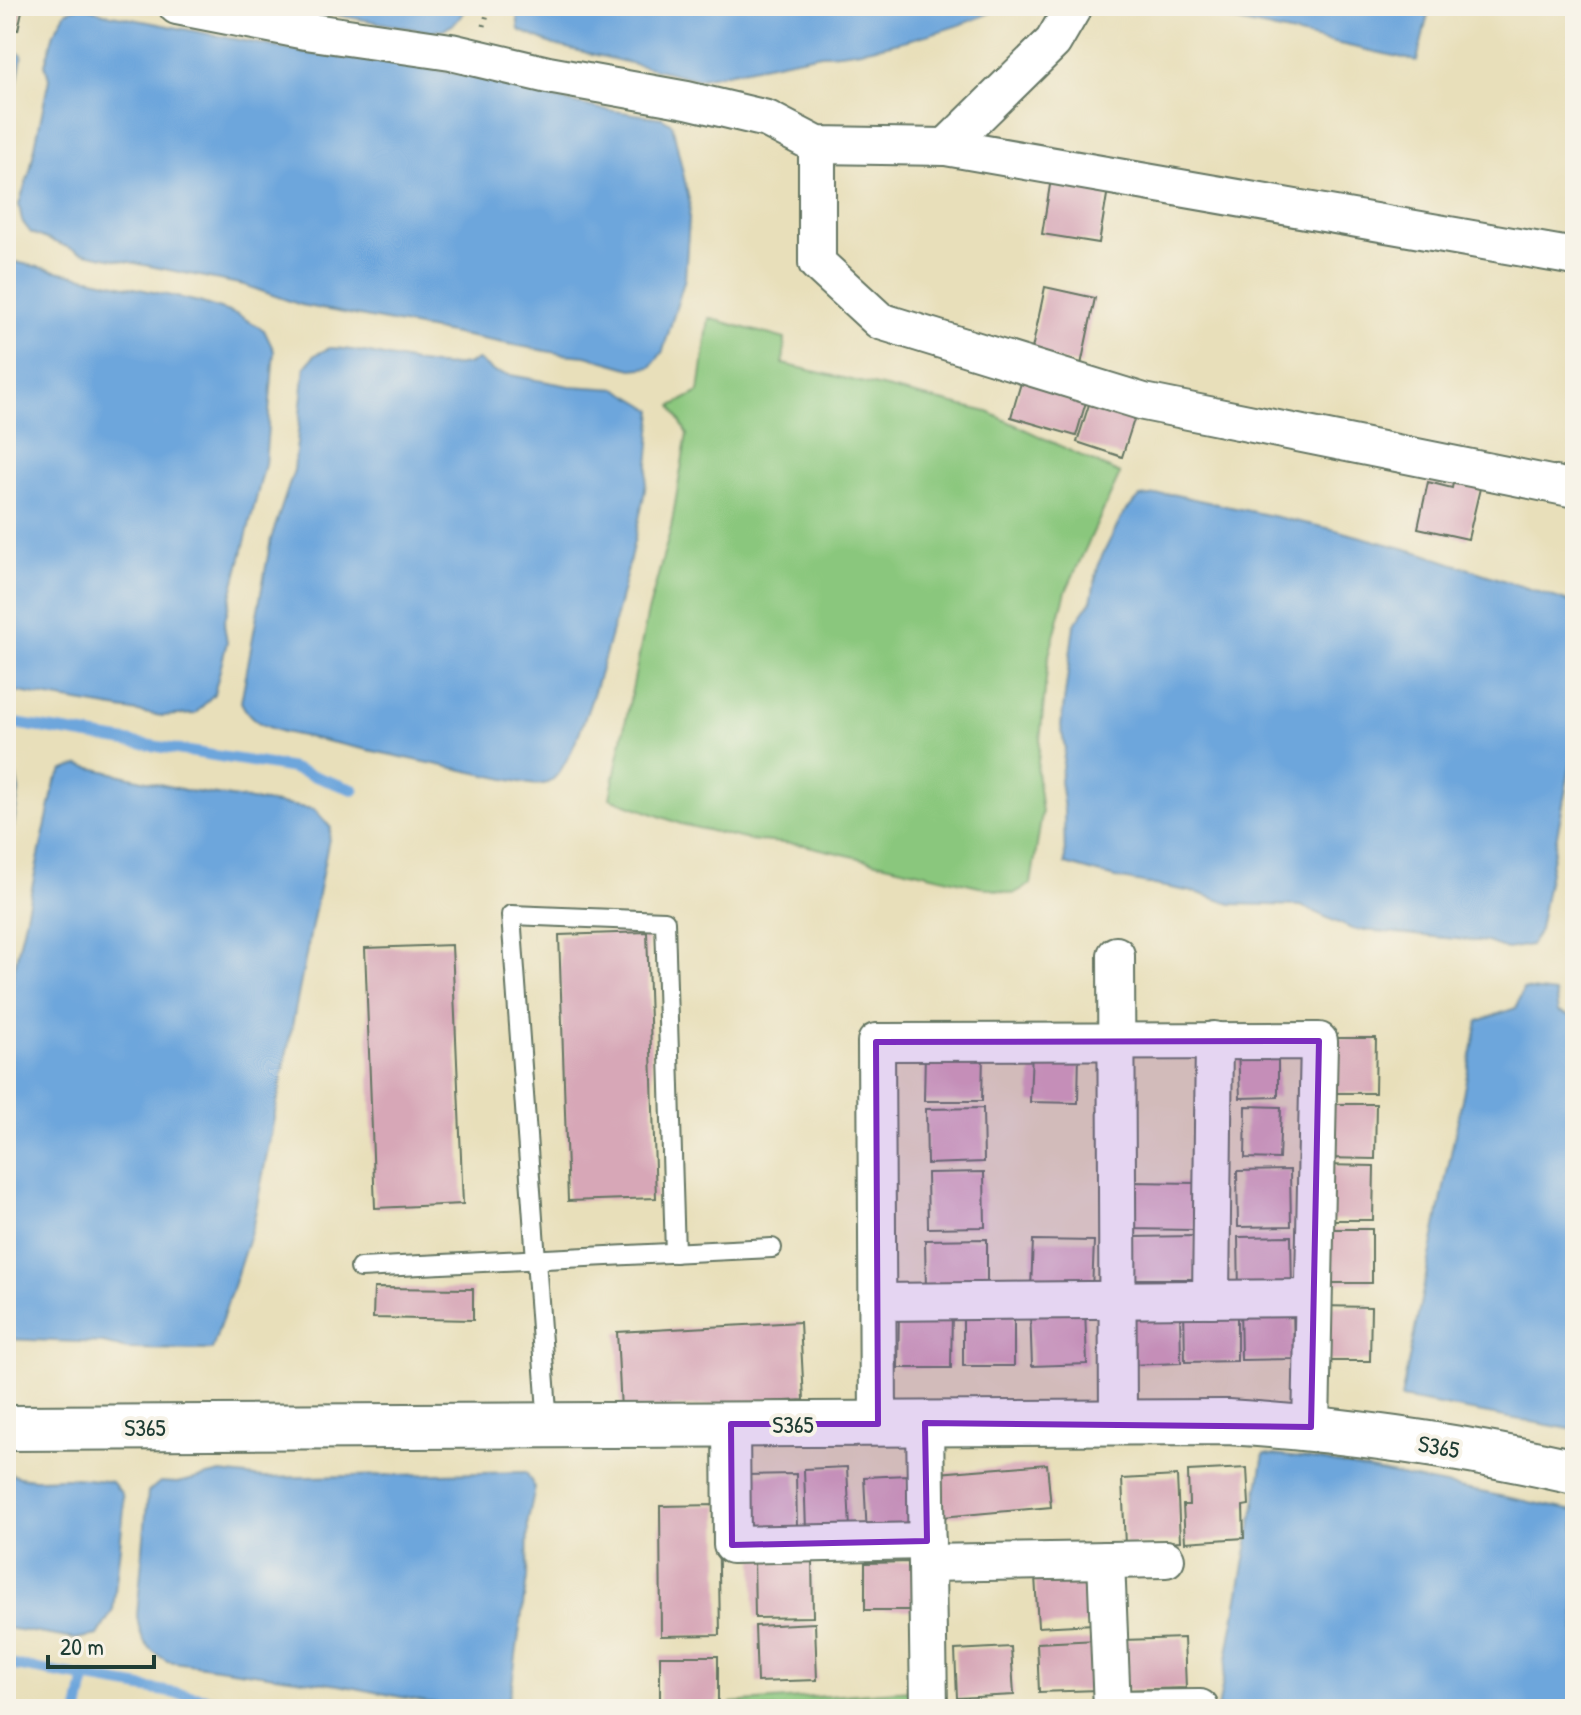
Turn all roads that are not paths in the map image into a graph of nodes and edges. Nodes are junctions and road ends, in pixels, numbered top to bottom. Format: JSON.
{"nodes":[{"id":1,"x":177,"y":6,"type":"edge"},
{"id":2,"x":1074,"y":6,"type":"edge"},
{"id":3,"x":817,"y":145,"type":"junction"},
{"id":4,"x":946,"y":147,"type":"junction"},
{"id":5,"x":1575,"y":257,"type":"edge"},
{"id":6,"x":1575,"y":489,"type":"edge"},
{"id":7,"x":1116,"y":955,"type":"dead end"},
{"id":8,"x":1115,"y":1040,"type":"junction"},
{"id":9,"x":1214,"y":1040,"type":"junction"},
{"id":10,"x":772,"y":1248,"type":"dead end"},
{"id":11,"x":675,"y":1253,"type":"junction"},
{"id":12,"x":536,"y":1259,"type":"junction"},
{"id":13,"x":360,"y":1268,"type":"dead end"},
{"id":14,"x":1313,"y":1298,"type":"junction"},
{"id":15,"x":1211,"y":1299,"type":"junction"},
{"id":16,"x":1117,"y":1300,"type":"junction"},
{"id":17,"x":877,"y":1302,"type":"junction"},
{"id":18,"x":1118,"y":1422,"type":"junction"},
{"id":19,"x":925,"y":1423,"type":"junction"},
{"id":20,"x":731,"y":1424,"type":"junction"},
{"id":21,"x":878,"y":1424,"type":"junction"},
{"id":22,"x":548,"y":1425,"type":"junction"},
{"id":23,"x":1311,"y":1427,"type":"junction"},
{"id":24,"x":6,"y":1428,"type":"edge"},
{"id":25,"x":1575,"y":1472,"type":"edge"},
{"id":26,"x":927,"y":1552,"type":"junction"},
{"id":27,"x":1166,"y":1559,"type":"dead end"},
{"id":28,"x":1106,"y":1560,"type":"junction"},
{"id":29,"x":1200,"y":1708,"type":"edge"},
{"id":30,"x":929,"y":1709,"type":"edge"},
{"id":31,"x":1112,"y":1709,"type":"edge"}],
"edges":[{"from":1,"to":3,"type":"street"},
{"from":2,"to":4,"type":"street"},
{"from":3,"to":4,"type":"street"},
{"from":3,"to":6,"type":"street"},
{"from":4,"to":5,"type":"street"},
{"from":7,"to":8,"type":"street"},
{"from":8,"to":9,"type":"street"},
{"from":8,"to":16,"type":"street"},
{"from":8,"to":17,"type":"street"},
{"from":9,"to":14,"type":"street"},
{"from":9,"to":15,"type":"street"},
{"from":10,"to":11,"type":"lane"},
{"from":11,"to":12,"type":"lane"},
{"from":11,"to":12,"type":"lane"},
{"from":12,"to":13,"type":"lane"},
{"from":12,"to":22,"type":"lane"},
{"from":14,"to":15,"type":"street"},
{"from":14,"to":23,"type":"street"},
{"from":15,"to":16,"type":"street"},
{"from":16,"to":17,"type":"street"},
{"from":16,"to":18,"type":"street"},
{"from":17,"to":21,"type":"street"},
{"from":18,"to":19,"type":"street","name":"S365"},
{"from":18,"to":23,"type":"street","name":"S365"},
{"from":19,"to":21,"type":"street","name":"S365"},
{"from":19,"to":26,"type":"street"},
{"from":20,"to":21,"type":"street","name":"S365"},
{"from":20,"to":22,"type":"street","name":"S365"},
{"from":20,"to":26,"type":"street"},
{"from":22,"to":24,"type":"street","name":"S365"},
{"from":23,"to":25,"type":"street","name":"S365"},
{"from":26,"to":28,"type":"street"},
{"from":26,"to":30,"type":"street"},
{"from":27,"to":28,"type":"street"},
{"from":28,"to":31,"type":"street"},
{"from":29,"to":31,"type":"street"}]}
